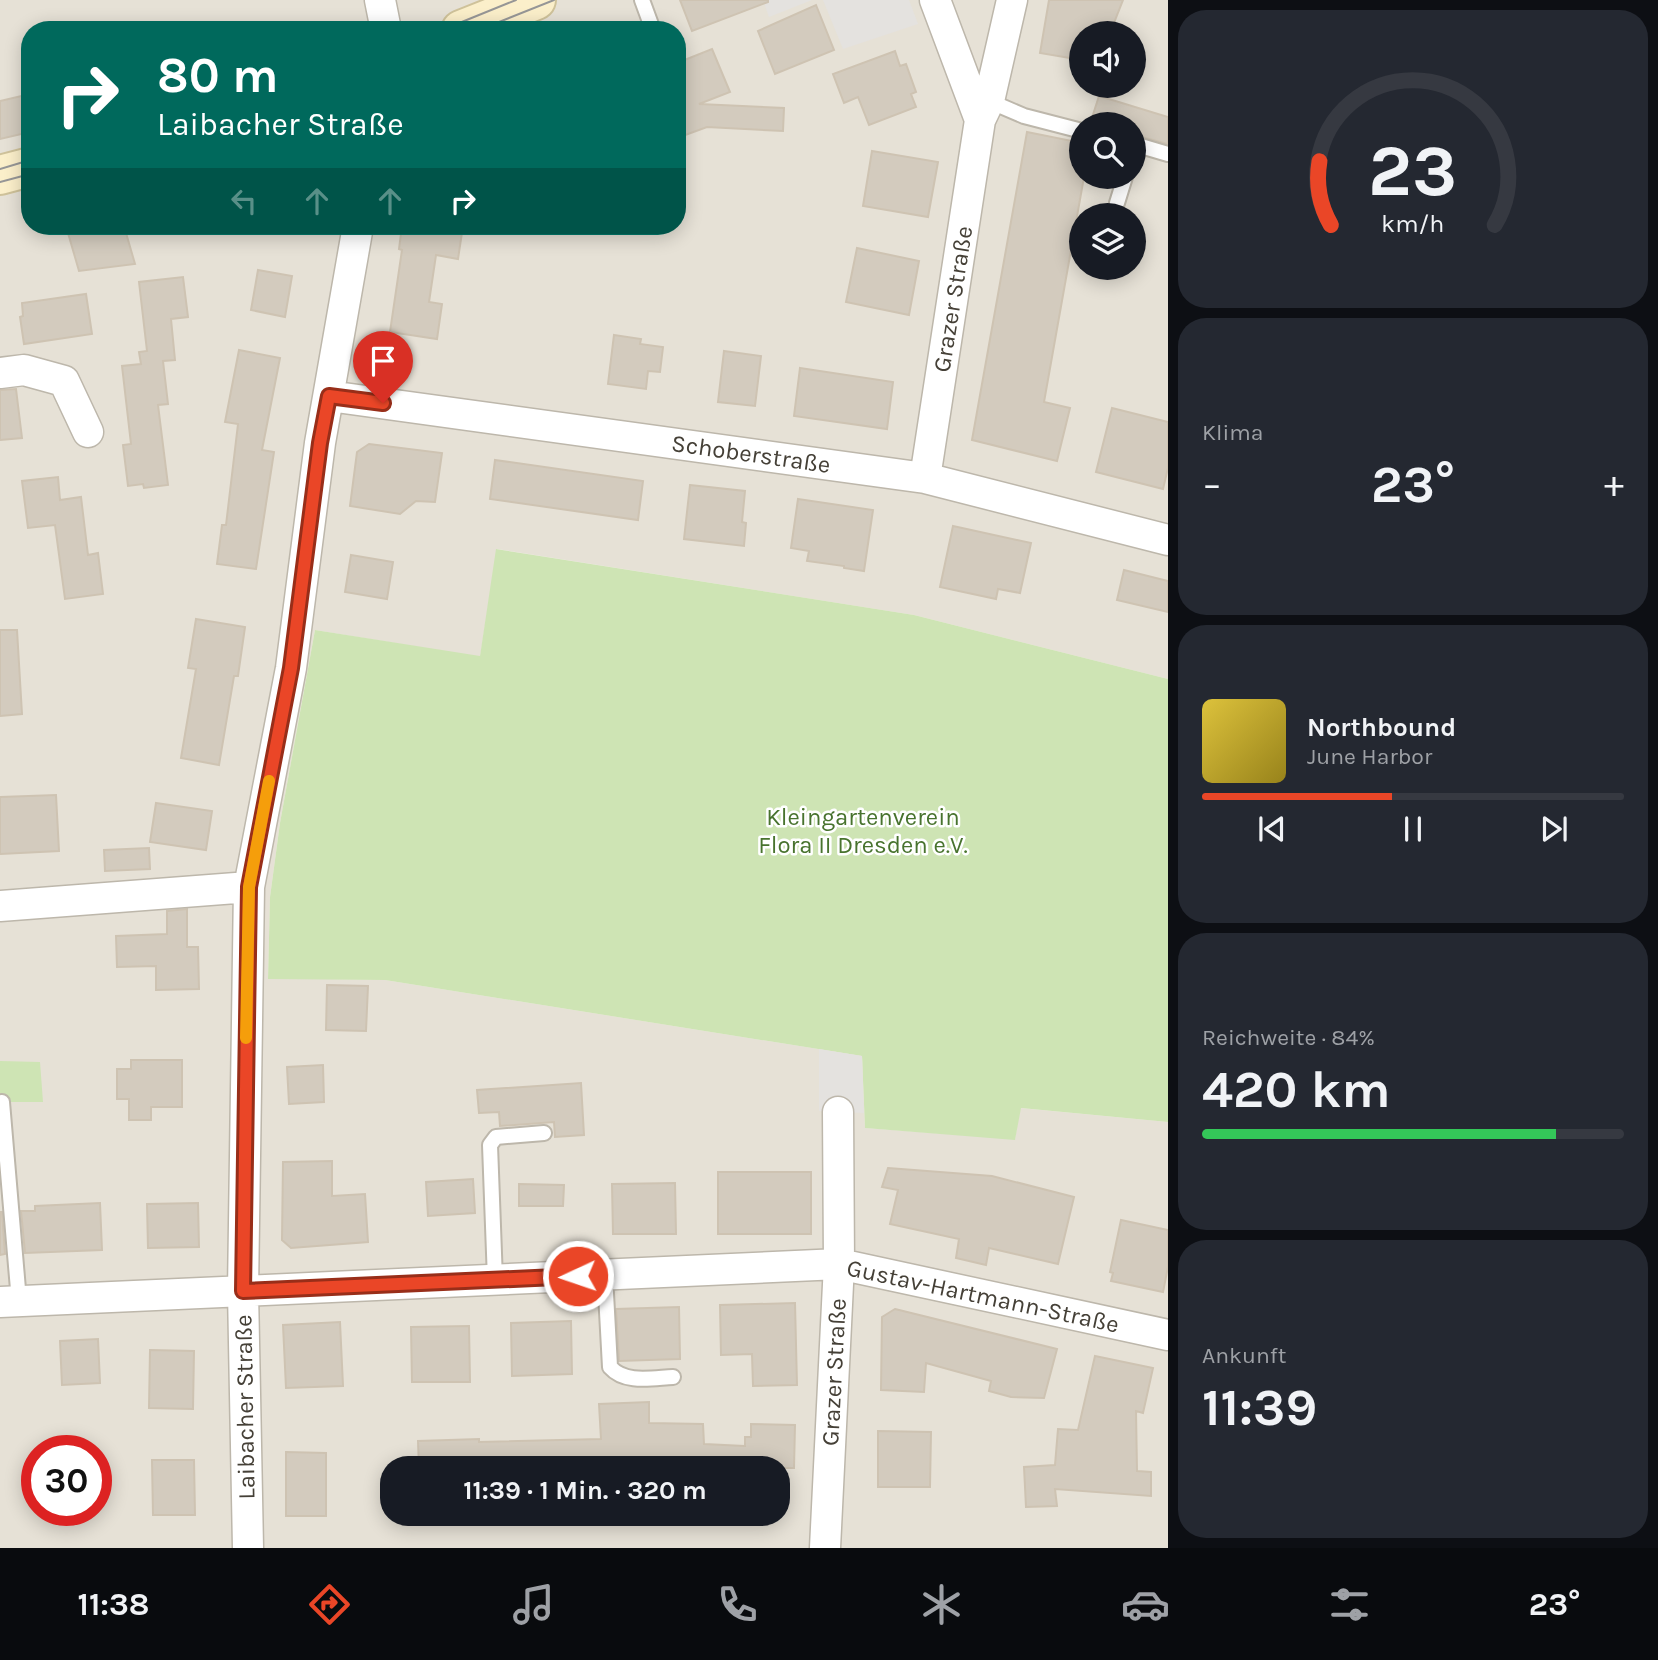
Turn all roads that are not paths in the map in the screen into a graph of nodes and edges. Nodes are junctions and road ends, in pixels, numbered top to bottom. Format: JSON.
{"nodes":[{"id":1,"x":380,"y":0,"type":"edge"},
{"id":2,"x":536,"y":0,"type":"edge"},
{"id":3,"x":642,"y":0,"type":"edge"},
{"id":4,"x":935,"y":0,"type":"edge"},
{"id":5,"x":1012,"y":0,"type":"edge"},
{"id":6,"x":384,"y":21,"type":"edge"},
{"id":7,"x":484,"y":21,"type":"edge"},
{"id":8,"x":650,"y":21,"type":"edge"},
{"id":9,"x":985,"y":111,"type":"junction"},
{"id":10,"x":1069,"y":128,"type":"edge"},
{"id":11,"x":1146,"y":149,"type":"edge"},
{"id":12,"x":1168,"y":154,"type":"edge"},
{"id":13,"x":21,"y":169,"type":"edge"},
{"id":14,"x":0,"y":175,"type":"edge"},
{"id":15,"x":1121,"y":189,"type":"edge"},
{"id":16,"x":1117,"y":203,"type":"dead end"},
{"id":17,"x":356,"y":235,"type":"edge"},
{"id":18,"x":0,"y":373,"type":"edge"},
{"id":19,"x":329,"y":396,"type":"junction"},
{"id":20,"x":88,"y":432,"type":"dead end"},
{"id":21,"x":925,"y":478,"type":"junction"},
{"id":22,"x":1168,"y":540,"type":"edge"},
{"id":23,"x":249,"y":887,"type":"junction"},
{"id":24,"x":0,"y":906,"type":"edge"},
{"id":25,"x":2,"y":1102,"type":"dead end"},
{"id":26,"x":838,"y":1112,"type":"dead end"},
{"id":27,"x":544,"y":1133,"type":"dead end"},
{"id":28,"x":839,"y":1264,"type":"junction"},
{"id":29,"x":605,"y":1275,"type":"junction"},
{"id":30,"x":495,"y":1279,"type":"junction"},
{"id":31,"x":243,"y":1291,"type":"junction"},
{"id":32,"x":10,"y":1302,"type":"edge"},
{"id":33,"x":1168,"y":1335,"type":"edge"},
{"id":34,"x":673,"y":1377,"type":"dead end"},
{"id":35,"x":248,"y":1548,"type":"edge"},
{"id":36,"x":825,"y":1548,"type":"edge"}],
"edges":[{"from":1,"to":6,"type":"street"},
{"from":2,"to":7,"type":"street"},
{"from":3,"to":8,"type":"lane"},
{"from":4,"to":9,"type":"street","name":"Grazer Straße"},
{"from":5,"to":9,"type":"street","name":"Grazer Straße"},
{"from":9,"to":10,"type":"lane"},
{"from":9,"to":21,"type":"street","name":"Grazer Straße"},
{"from":11,"to":12,"type":"lane"},
{"from":13,"to":14,"type":"street"},
{"from":15,"to":16,"type":"lane"},
{"from":17,"to":19,"type":"street","name":"Laibacher Straße"},
{"from":18,"to":20,"type":"street"},
{"from":19,"to":21,"type":"street","name":"Schoberstraße"},
{"from":19,"to":23,"type":"street","name":"Laibacher Straße"},
{"from":21,"to":22,"type":"street","name":"Schoberstraße"},
{"from":23,"to":24,"type":"street"},
{"from":23,"to":31,"type":"street","name":"Laibacher Straße"},
{"from":25,"to":32,"type":"lane"},
{"from":26,"to":28,"type":"street","name":"Grazer Straße"},
{"from":27,"to":30,"type":"lane"},
{"from":28,"to":29,"type":"street","name":"Gustav-Hartmann-Straße"},
{"from":28,"to":33,"type":"street","name":"Gustav-Hartmann-Straße"},
{"from":28,"to":36,"type":"street","name":"Grazer Straße"},
{"from":29,"to":30,"type":"street","name":"Gustav-Hartmann-Straße"},
{"from":29,"to":34,"type":"lane"},
{"from":30,"to":31,"type":"street","name":"Gustav-Hartmann-Straße"},
{"from":31,"to":32,"type":"street","name":"Gustav-Hartmann-Straße"},
{"from":31,"to":35,"type":"street","name":"Laibacher Straße"}]}
